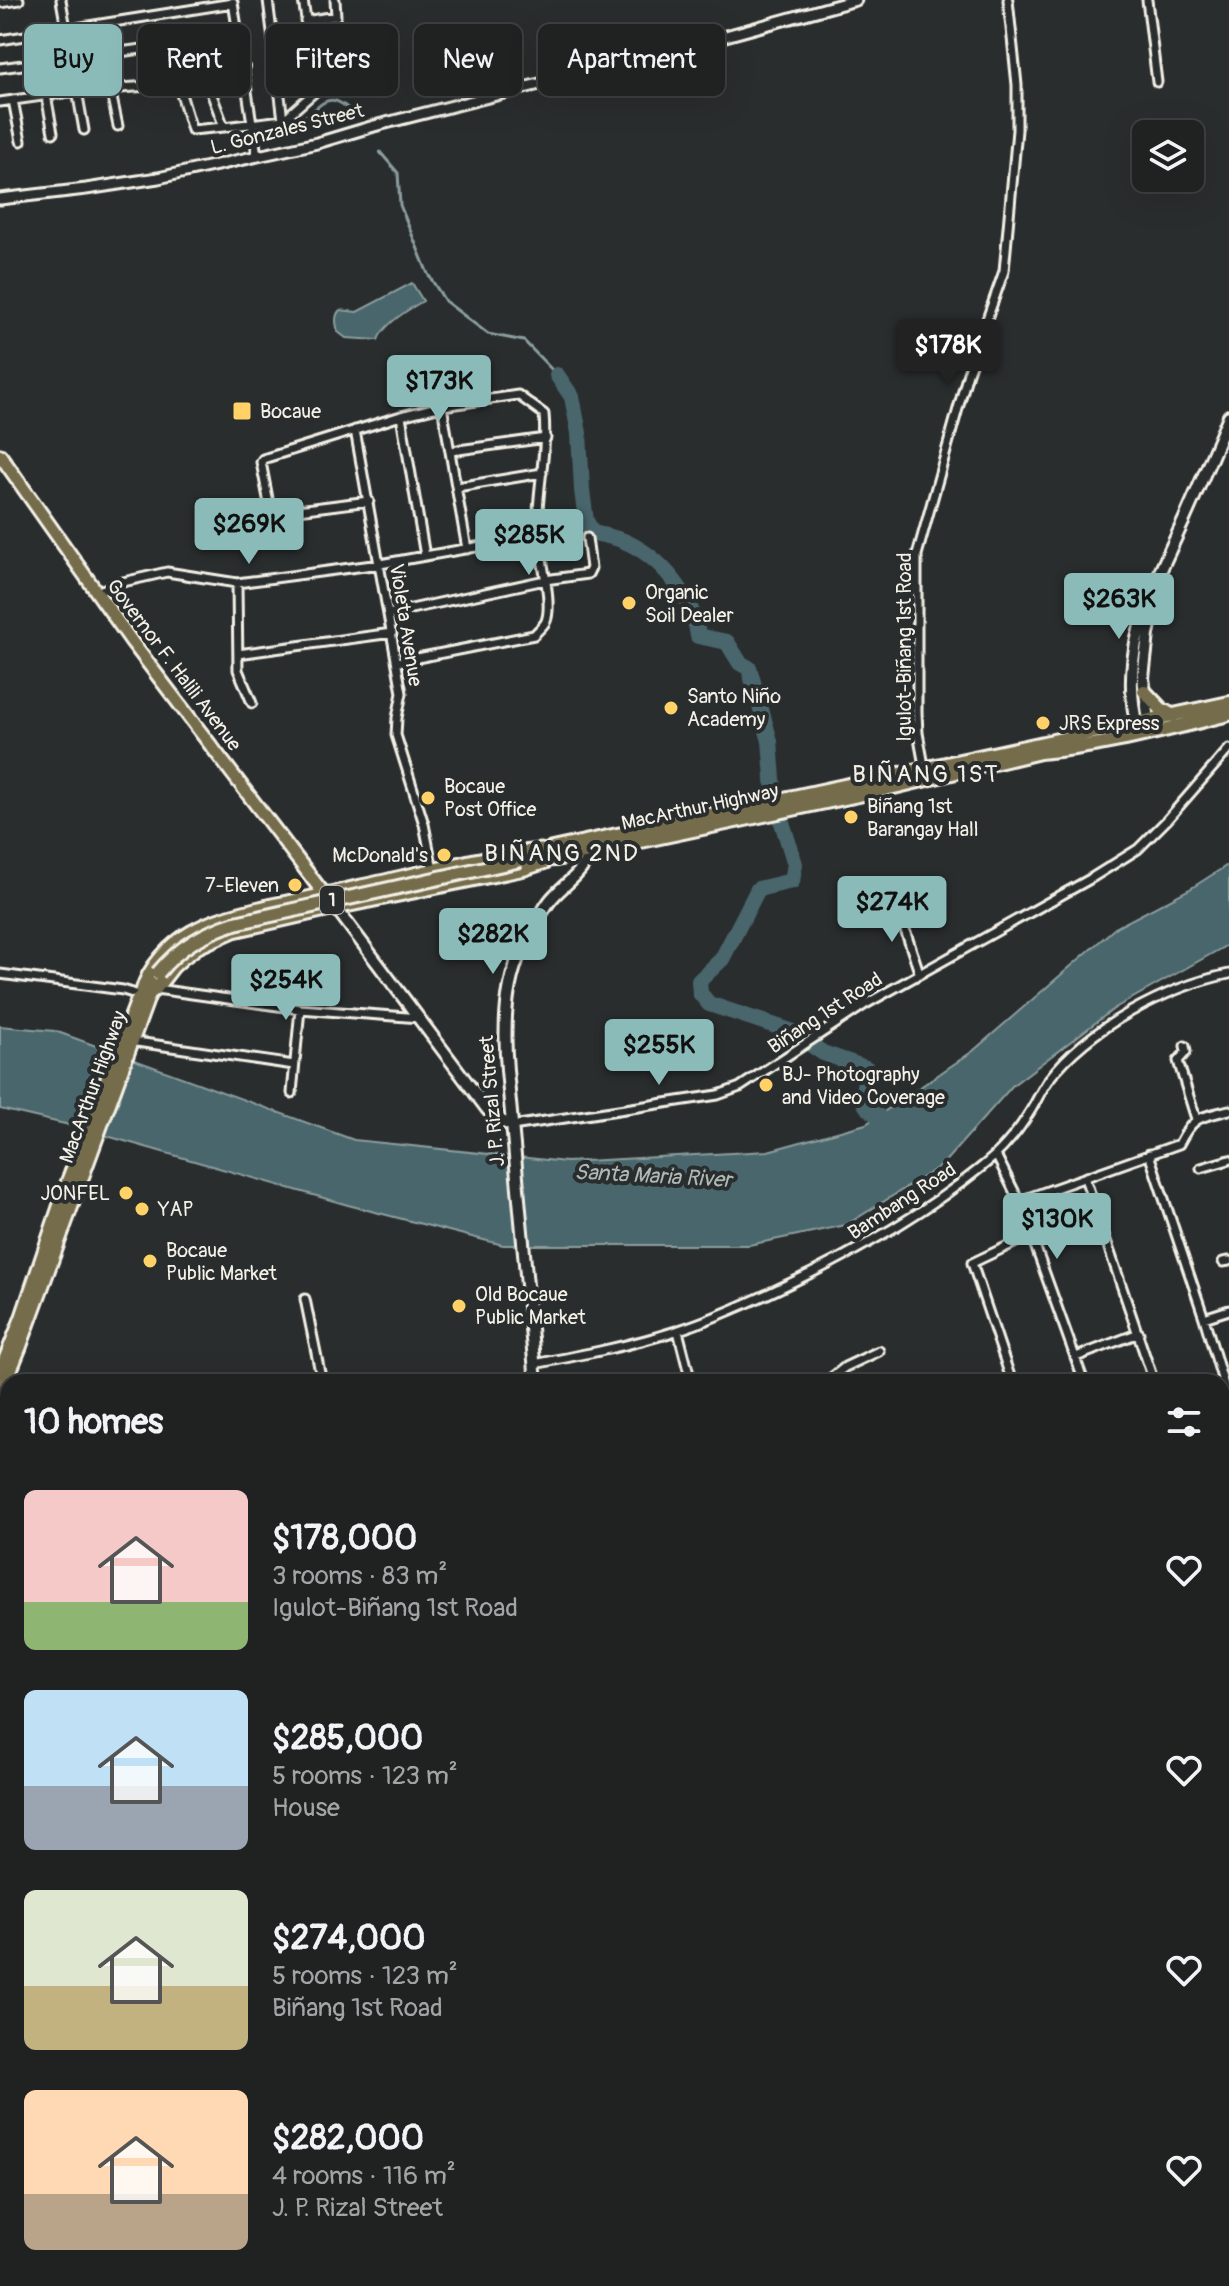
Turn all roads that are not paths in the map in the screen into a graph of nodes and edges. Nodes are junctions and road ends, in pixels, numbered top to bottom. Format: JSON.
{"nodes":[{"id":1,"x":19,"y":0,"type":"edge"},
{"id":2,"x":61,"y":0,"type":"edge"},
{"id":3,"x":268,"y":0,"type":"edge"},
{"id":4,"x":303,"y":0,"type":"edge"},
{"id":5,"x":335,"y":0,"type":"edge"},
{"id":6,"x":856,"y":0,"type":"edge"},
{"id":7,"x":1008,"y":0,"type":"edge"},
{"id":8,"x":1147,"y":0,"type":"edge"},
{"id":9,"x":233,"y":2,"type":"edge"},
{"id":10,"x":0,"y":3,"type":"edge"},
{"id":11,"x":305,"y":21,"type":"junction"},
{"id":12,"x":64,"y":24,"type":"edge"},
{"id":13,"x":106,"y":24,"type":"edge"},
{"id":14,"x":237,"y":24,"type":"edge"},
{"id":15,"x":24,"y":37,"type":"edge"},
{"id":16,"x":0,"y":40,"type":"edge"},
{"id":17,"x":24,"y":65,"type":"edge"},
{"id":18,"x":0,"y":68,"type":"edge"},
{"id":19,"x":1157,"y":82,"type":"dead end"},
{"id":20,"x":39,"y":96,"type":"edge"},
{"id":21,"x":46,"y":96,"type":"edge"},
{"id":22,"x":78,"y":96,"type":"edge"},
{"id":23,"x":112,"y":96,"type":"edge"},
{"id":24,"x":182,"y":96,"type":"edge"},
{"id":25,"x":212,"y":96,"type":"edge"},
{"id":26,"x":249,"y":96,"type":"edge"},
{"id":27,"x":13,"y":100,"type":"junction"},
{"id":28,"x":0,"y":102,"type":"edge"},
{"id":29,"x":283,"y":120,"type":"junction"},
{"id":30,"x":253,"y":123,"type":"junction"},
{"id":31,"x":118,"y":126,"type":"dead end"},
{"id":32,"x":224,"y":127,"type":"junction"},
{"id":33,"x":84,"y":130,"type":"dead end"},
{"id":34,"x":53,"y":133,"type":"dead end"},
{"id":35,"x":21,"y":141,"type":"dead end"},
{"id":36,"x":257,"y":155,"type":"junction"},
{"id":37,"x":0,"y":199,"type":"edge"},
{"id":38,"x":442,"y":406,"type":"junction"},
{"id":39,"x":401,"y":416,"type":"junction"},
{"id":40,"x":1229,"y":416,"type":"edge"},
{"id":41,"x":355,"y":430,"type":"junction"},
{"id":42,"x":546,"y":438,"type":"junction"},
{"id":43,"x":451,"y":451,"type":"junction"},
{"id":44,"x":0,"y":455,"type":"edge"},
{"id":45,"x":542,"y":473,"type":"junction"},
{"id":46,"x":457,"y":487,"type":"junction"},
{"id":47,"x":369,"y":501,"type":"junction"},
{"id":48,"x":538,"y":536,"type":"junction"},
{"id":49,"x":587,"y":538,"type":"dead end"},
{"id":50,"x":467,"y":549,"type":"junction"},
{"id":51,"x":425,"y":556,"type":"junction"},
{"id":52,"x":380,"y":564,"type":"junction"},
{"id":53,"x":1162,"y":569,"type":"junction"},
{"id":54,"x":545,"y":580,"type":"junction"},
{"id":55,"x":237,"y":583,"type":"junction"},
{"id":56,"x":96,"y":592,"type":"junction"},
{"id":57,"x":388,"y":614,"type":"junction"},
{"id":58,"x":392,"y":633,"type":"junction"},
{"id":59,"x":238,"y":654,"type":"junction"},
{"id":60,"x":397,"y":662,"type":"junction"},
{"id":61,"x":1144,"y":691,"type":"junction"},
{"id":62,"x":252,"y":703,"type":"dead end"},
{"id":63,"x":1229,"y":703,"type":"edge"},
{"id":64,"x":1229,"y":714,"type":"edge"},
{"id":65,"x":1173,"y":716,"type":"junction"},
{"id":66,"x":1144,"y":728,"type":"junction"},
{"id":67,"x":1229,"y":749,"type":"edge"},
{"id":68,"x":925,"y":774,"type":"junction"},
{"id":69,"x":587,"y":847,"type":"junction"},
{"id":70,"x":554,"y":854,"type":"junction"},
{"id":71,"x":433,"y":870,"type":"junction"},
{"id":72,"x":324,"y":894,"type":"junction"},
{"id":73,"x":897,"y":906,"type":"dead end"},
{"id":74,"x":336,"y":908,"type":"junction"},
{"id":75,"x":919,"y":972,"type":"junction"},
{"id":76,"x":0,"y":974,"type":"edge"},
{"id":77,"x":1229,"y":974,"type":"edge"},
{"id":78,"x":149,"y":989,"type":"junction"},
{"id":79,"x":300,"y":1009,"type":"junction"},
{"id":80,"x":420,"y":1018,"type":"junction"},
{"id":81,"x":126,"y":1042,"type":"junction"},
{"id":82,"x":1185,"y":1046,"type":"dead end"},
{"id":83,"x":294,"y":1065,"type":"junction"},
{"id":84,"x":292,"y":1093,"type":"dead end"},
{"id":85,"x":1229,"y":1110,"type":"edge"},
{"id":86,"x":1196,"y":1119,"type":"junction"},
{"id":87,"x":512,"y":1126,"type":"junction"},
{"id":88,"x":89,"y":1141,"type":"junction"},
{"id":89,"x":1149,"y":1154,"type":"junction"},
{"id":90,"x":996,"y":1155,"type":"junction"},
{"id":91,"x":1229,"y":1160,"type":"edge"},
{"id":92,"x":1201,"y":1168,"type":"dead end"},
{"id":93,"x":1085,"y":1178,"type":"junction"},
{"id":94,"x":1019,"y":1201,"type":"junction"},
{"id":95,"x":1031,"y":1235,"type":"junction"},
{"id":96,"x":305,"y":1299,"type":"dead end"},
{"id":97,"x":1229,"y":1310,"type":"edge"},
{"id":98,"x":1204,"y":1318,"type":"junction"},
{"id":99,"x":678,"y":1331,"type":"junction"},
{"id":100,"x":1139,"y":1333,"type":"junction"},
{"id":101,"x":879,"y":1351,"type":"dead end"},
{"id":102,"x":1076,"y":1357,"type":"junction"},
{"id":103,"x":534,"y":1364,"type":"junction"},
{"id":104,"x":0,"y":1373,"type":"edge"},
{"id":105,"x":9,"y":1374,"type":"edge"},
{"id":106,"x":320,"y":1374,"type":"edge"},
{"id":107,"x":535,"y":1374,"type":"edge"},
{"id":108,"x":689,"y":1374,"type":"edge"},
{"id":109,"x":836,"y":1374,"type":"edge"},
{"id":110,"x":1009,"y":1374,"type":"edge"},
{"id":111,"x":1081,"y":1374,"type":"edge"},
{"id":112,"x":1152,"y":1374,"type":"edge"},
{"id":113,"x":1222,"y":1374,"type":"edge"}],
"edges":[{"from":1,"to":10,"type":"street"},
{"from":2,"to":12,"type":"street"},
{"from":3,"to":29,"type":"street"},
{"from":4,"to":11,"type":"street"},
{"from":5,"to":11,"type":"street"},
{"from":6,"to":36,"type":"street","name":"L. Gonzales Street"},
{"from":7,"to":68,"type":"street","name":"Igulot-Biñang 1st Road"},
{"from":8,"to":19,"type":"street"},
{"from":9,"to":13,"type":"street"},
{"from":9,"to":14,"type":"street"},
{"from":11,"to":29,"type":"street"},
{"from":15,"to":16,"type":"street"},
{"from":17,"to":18,"type":"street"},
{"from":20,"to":27,"type":"street"},
{"from":21,"to":34,"type":"street"},
{"from":22,"to":33,"type":"street"},
{"from":23,"to":31,"type":"street"},
{"from":24,"to":32,"type":"street"},
{"from":25,"to":32,"type":"street"},
{"from":26,"to":30,"type":"street"},
{"from":27,"to":28,"type":"street"},
{"from":27,"to":35,"type":"street"},
{"from":29,"to":30,"type":"street"},
{"from":30,"to":32,"type":"street"},
{"from":30,"to":36,"type":"street"},
{"from":36,"to":37,"type":"street","name":"L. Gonzales Street"},
{"from":38,"to":39,"type":"street"},
{"from":38,"to":42,"type":"street"},
{"from":38,"to":43,"type":"street"},
{"from":39,"to":41,"type":"street"},
{"from":39,"to":51,"type":"street"},
{"from":40,"to":53,"type":"main road"},
{"from":41,"to":47,"type":"street","name":"Violeta Avenue"},
{"from":41,"to":47,"type":"street"},
{"from":42,"to":43,"type":"street"},
{"from":42,"to":45,"type":"street"},
{"from":43,"to":46,"type":"street"},
{"from":44,"to":56,"type":"main road","name":"Governor F. Halili Avenue"},
{"from":45,"to":46,"type":"street"},
{"from":45,"to":48,"type":"street"},
{"from":46,"to":50,"type":"street"},
{"from":47,"to":52,"type":"street","name":"Violeta Avenue"},
{"from":48,"to":50,"type":"street"},
{"from":48,"to":54,"type":"street"},
{"from":49,"to":54,"type":"street"},
{"from":50,"to":51,"type":"street"},
{"from":51,"to":52,"type":"street"},
{"from":52,"to":55,"type":"street"},
{"from":52,"to":57,"type":"street","name":"Violeta Avenue"},
{"from":53,"to":61,"type":"main road"},
{"from":53,"to":66,"type":"main road"},
{"from":54,"to":57,"type":"street"},
{"from":54,"to":60,"type":"street"},
{"from":55,"to":56,"type":"street"},
{"from":55,"to":59,"type":"street"},
{"from":56,"to":72,"type":"main road","name":"Governor F. Halili Avenue"},
{"from":57,"to":58,"type":"street","name":"Violeta Avenue"},
{"from":58,"to":59,"type":"street"},
{"from":58,"to":60,"type":"street","name":"Violeta Avenue"},
{"from":59,"to":62,"type":"street"},
{"from":60,"to":71,"type":"street","name":"Violeta Avenue"},
{"from":61,"to":65,"type":"highway"},
{"from":61,"to":66,"type":"main road"},
{"from":63,"to":65,"type":"highway","name":"MacArthur Highway","number":"1"},
{"from":64,"to":66,"type":"highway","name":"MacArthur Highway","number":"1"},
{"from":65,"to":66,"type":"highway","name":"MacArthur Highway","number":"1"},
{"from":66,"to":68,"type":"highway","name":"MacArthur Highway","number":"1"},
{"from":67,"to":75,"type":"street","name":"Biñang 1st Road"},
{"from":68,"to":69,"type":"highway","name":"MacArthur Highway","number":"1"},
{"from":69,"to":70,"type":"highway","name":"MacArthur Highway","number":"1"},
{"from":69,"to":87,"type":"main road","name":"J. P. Rizal Street"},
{"from":70,"to":71,"type":"main road","name":"MacArthur Highway","number":"1"},
{"from":70,"to":74,"type":"main road","name":"MacArthur Highway","number":"1"},
{"from":70,"to":78,"type":"highway","number":"1","bridge":true},
{"from":71,"to":72,"type":"main road","name":"MacArthur Highway","number":"1"},
{"from":72,"to":78,"type":"main road","name":"MacArthur Highway","number":"1"},
{"from":73,"to":75,"type":"street"},
{"from":74,"to":78,"type":"main road","name":"MacArthur Highway","number":"1"},
{"from":74,"to":80,"type":"main road"},
{"from":75,"to":87,"type":"street","name":"Biñang 1st Road"},
{"from":76,"to":78,"type":"street"},
{"from":77,"to":90,"type":"street","name":"Bambang Road"},
{"from":78,"to":79,"type":"street"},
{"from":78,"to":81,"type":"highway","name":"MacArthur Highway","number":"1"},
{"from":79,"to":80,"type":"street"},
{"from":79,"to":83,"type":"street"},
{"from":80,"to":87,"type":"main road"},
{"from":81,"to":83,"type":"street"},
{"from":81,"to":88,"type":"highway","name":"MacArthur Highway","number":"1"},
{"from":82,"to":86,"type":"street"},
{"from":83,"to":84,"type":"street"},
{"from":85,"to":86,"type":"street"},
{"from":86,"to":89,"type":"street"},
{"from":87,"to":103,"type":"main road","name":"J. P. Rizal Street"},
{"from":88,"to":104,"type":"highway","name":"MacArthur Highway","number":"1"},
{"from":88,"to":105,"type":"highway","name":"MacArthur Highway","number":"1"},
{"from":89,"to":93,"type":"street"},
{"from":89,"to":98,"type":"street"},
{"from":90,"to":94,"type":"street"},
{"from":90,"to":99,"type":"street","name":"Bambang Road"},
{"from":91,"to":92,"type":"street"},
{"from":93,"to":94,"type":"street"},
{"from":93,"to":100,"type":"street"},
{"from":94,"to":95,"type":"street"},
{"from":95,"to":102,"type":"street"},
{"from":95,"to":110,"type":"street"},
{"from":96,"to":106,"type":"street"},
{"from":97,"to":98,"type":"street"},
{"from":98,"to":113,"type":"street"},
{"from":99,"to":103,"type":"street","name":"Bambang Road"},
{"from":99,"to":108,"type":"street"},
{"from":100,"to":102,"type":"street"},
{"from":100,"to":112,"type":"street"},
{"from":101,"to":109,"type":"street"},
{"from":102,"to":111,"type":"street"},
{"from":103,"to":107,"type":"main road","name":"J. P. Rizal Street"}]}
